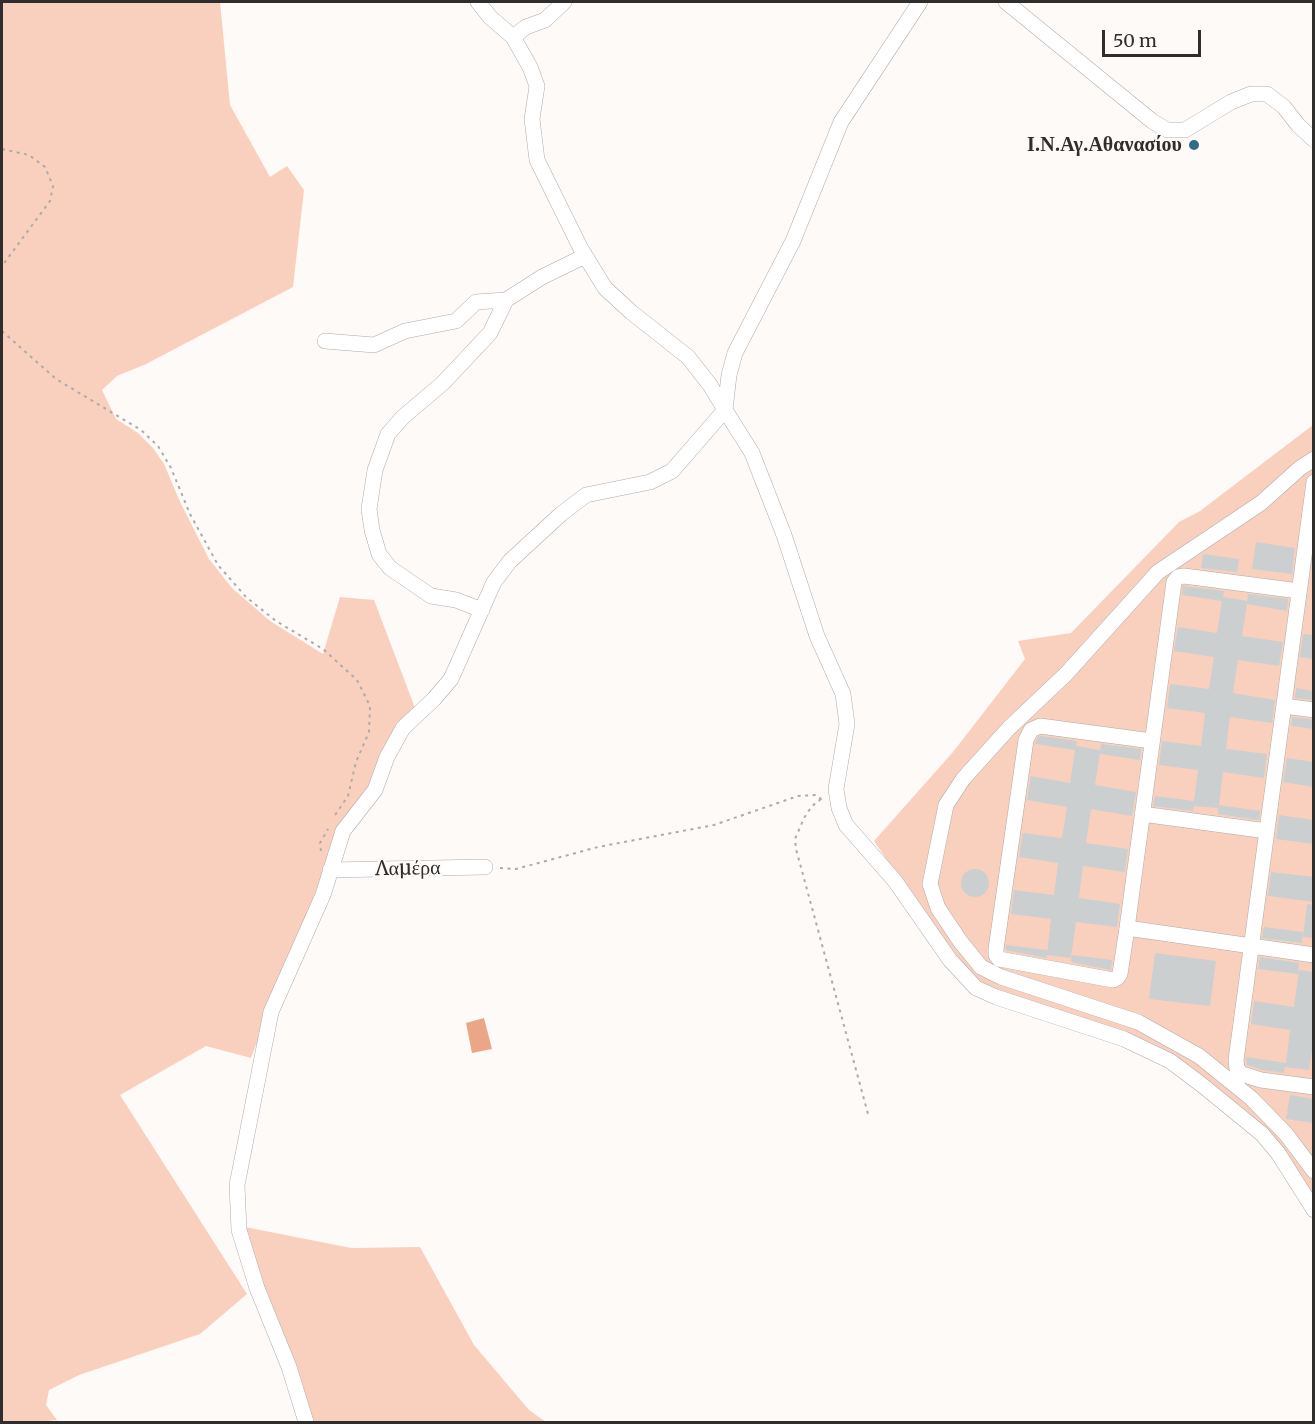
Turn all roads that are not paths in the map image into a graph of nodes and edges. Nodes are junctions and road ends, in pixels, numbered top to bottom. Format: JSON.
{"nodes":[{"id":1,"x":478,"y":2,"type":"edge"},
{"id":2,"x":564,"y":2,"type":"edge"},
{"id":3,"x":920,"y":2,"type":"edge"},
{"id":4,"x":1006,"y":2,"type":"edge"},
{"id":5,"x":513,"y":37,"type":"junction"},
{"id":6,"x":1314,"y":140,"type":"edge"},
{"id":7,"x":585,"y":256,"type":"junction"},
{"id":8,"x":506,"y":300,"type":"junction"},
{"id":9,"x":325,"y":341,"type":"dead end"},
{"id":10,"x":725,"y":410,"type":"junction"},
{"id":11,"x":1314,"y":459,"type":"edge"},
{"id":12,"x":1314,"y":482,"type":"edge"},
{"id":13,"x":1299,"y":591,"type":"junction"},
{"id":14,"x":482,"y":610,"type":"junction"},
{"id":15,"x":1284,"y":706,"type":"junction"},
{"id":16,"x":1314,"y":710,"type":"edge"},
{"id":17,"x":1152,"y":741,"type":"junction"},
{"id":18,"x":1142,"y":814,"type":"junction"},
{"id":19,"x":1267,"y":831,"type":"junction"},
{"id":20,"x":485,"y":867,"type":"road end"},
{"id":21,"x":330,"y":870,"type":"junction"},
{"id":22,"x":1127,"y":928,"type":"junction"},
{"id":23,"x":1251,"y":946,"type":"junction"},
{"id":24,"x":1314,"y":956,"type":"edge"},
{"id":25,"x":1314,"y":1087,"type":"edge"},
{"id":26,"x":1314,"y":1171,"type":"edge"},
{"id":27,"x":1314,"y":1210,"type":"edge"},
{"id":28,"x":306,"y":1422,"type":"edge"}],
"edges":[{"from":1,"to":5,"type":"street"},
{"from":2,"to":5,"type":"street"},
{"from":3,"to":10,"type":"street"},
{"from":4,"to":6,"type":"street"},
{"from":5,"to":7,"type":"street"},
{"from":7,"to":8,"type":"street"},
{"from":7,"to":10,"type":"street"},
{"from":8,"to":9,"type":"street"},
{"from":8,"to":14,"type":"street"},
{"from":10,"to":14,"type":"street"},
{"from":10,"to":27,"type":"street"},
{"from":11,"to":26,"type":"street"},
{"from":12,"to":13,"type":"street"},
{"from":13,"to":15,"type":"street"},
{"from":13,"to":17,"type":"street"},
{"from":14,"to":21,"type":"street"},
{"from":15,"to":16,"type":"street"},
{"from":15,"to":19,"type":"street"},
{"from":17,"to":18,"type":"street"},
{"from":17,"to":22,"type":"street"},
{"from":18,"to":19,"type":"street"},
{"from":18,"to":22,"type":"street"},
{"from":19,"to":23,"type":"street"},
{"from":20,"to":21,"type":"street","name":"Λαμέρα"},
{"from":21,"to":28,"type":"street"},
{"from":22,"to":23,"type":"street"},
{"from":23,"to":24,"type":"street"},
{"from":23,"to":25,"type":"street"}]}
